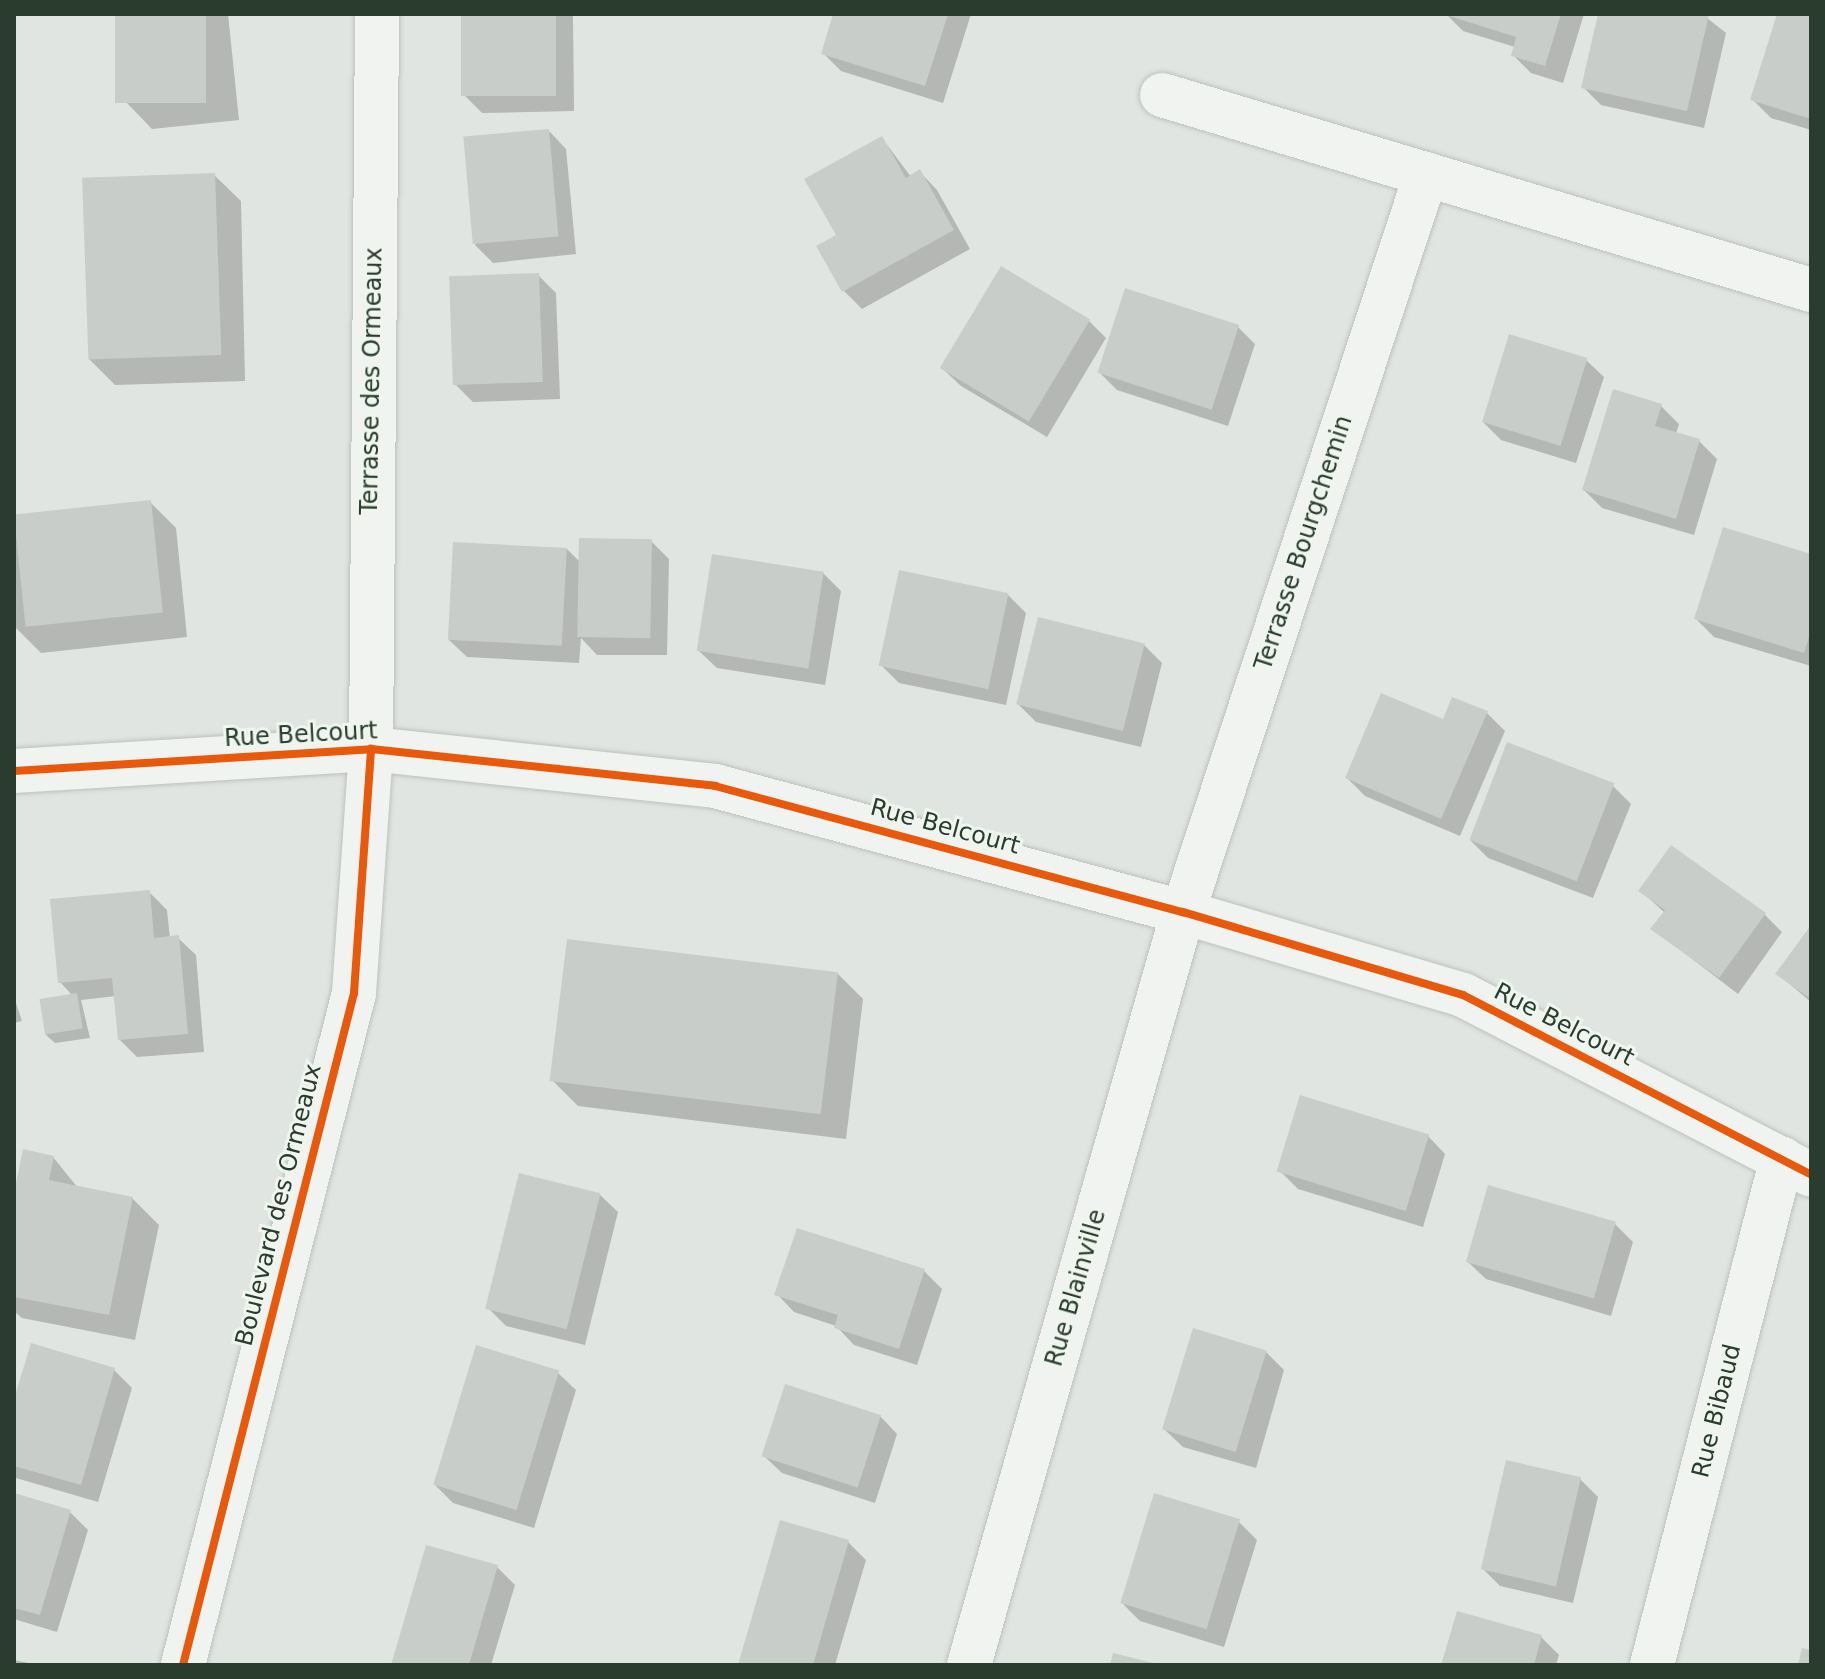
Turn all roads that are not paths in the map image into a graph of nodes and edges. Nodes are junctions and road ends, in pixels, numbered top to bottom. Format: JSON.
{"nodes":[{"id":1,"x":377,"y":14,"type":"edge"},
{"id":2,"x":1162,"y":95,"type":"dead end"},
{"id":3,"x":1426,"y":174,"type":"junction"},
{"id":4,"x":1811,"y":290,"type":"edge"},
{"id":5,"x":371,"y":749,"type":"junction"},
{"id":6,"x":14,"y":771,"type":"edge"},
{"id":7,"x":1183,"y":912,"type":"junction"},
{"id":8,"x":1796,"y":1167,"type":"edge"},
{"id":9,"x":183,"y":1665,"type":"edge"},
{"id":10,"x":969,"y":1665,"type":"edge"},
{"id":11,"x":1652,"y":1665,"type":"edge"}],
"edges":[{"from":1,"to":5,"type":"street","name":"Terrasse des Ormeaux"},
{"from":2,"to":3,"type":"street"},
{"from":3,"to":4,"type":"street"},
{"from":3,"to":7,"type":"street","name":"Terrasse Bourgchemin"},
{"from":5,"to":6,"type":"street","name":"Rue Belcourt"},
{"from":5,"to":7,"type":"street","name":"Rue Belcourt"},
{"from":5,"to":9,"type":"street","name":"Boulevard des Ormeaux"},
{"from":7,"to":8,"type":"street","name":"Rue Belcourt"},
{"from":7,"to":10,"type":"street","name":"Rue Blainville"},
{"from":8,"to":11,"type":"street","name":"Rue Bibaud"}]}
